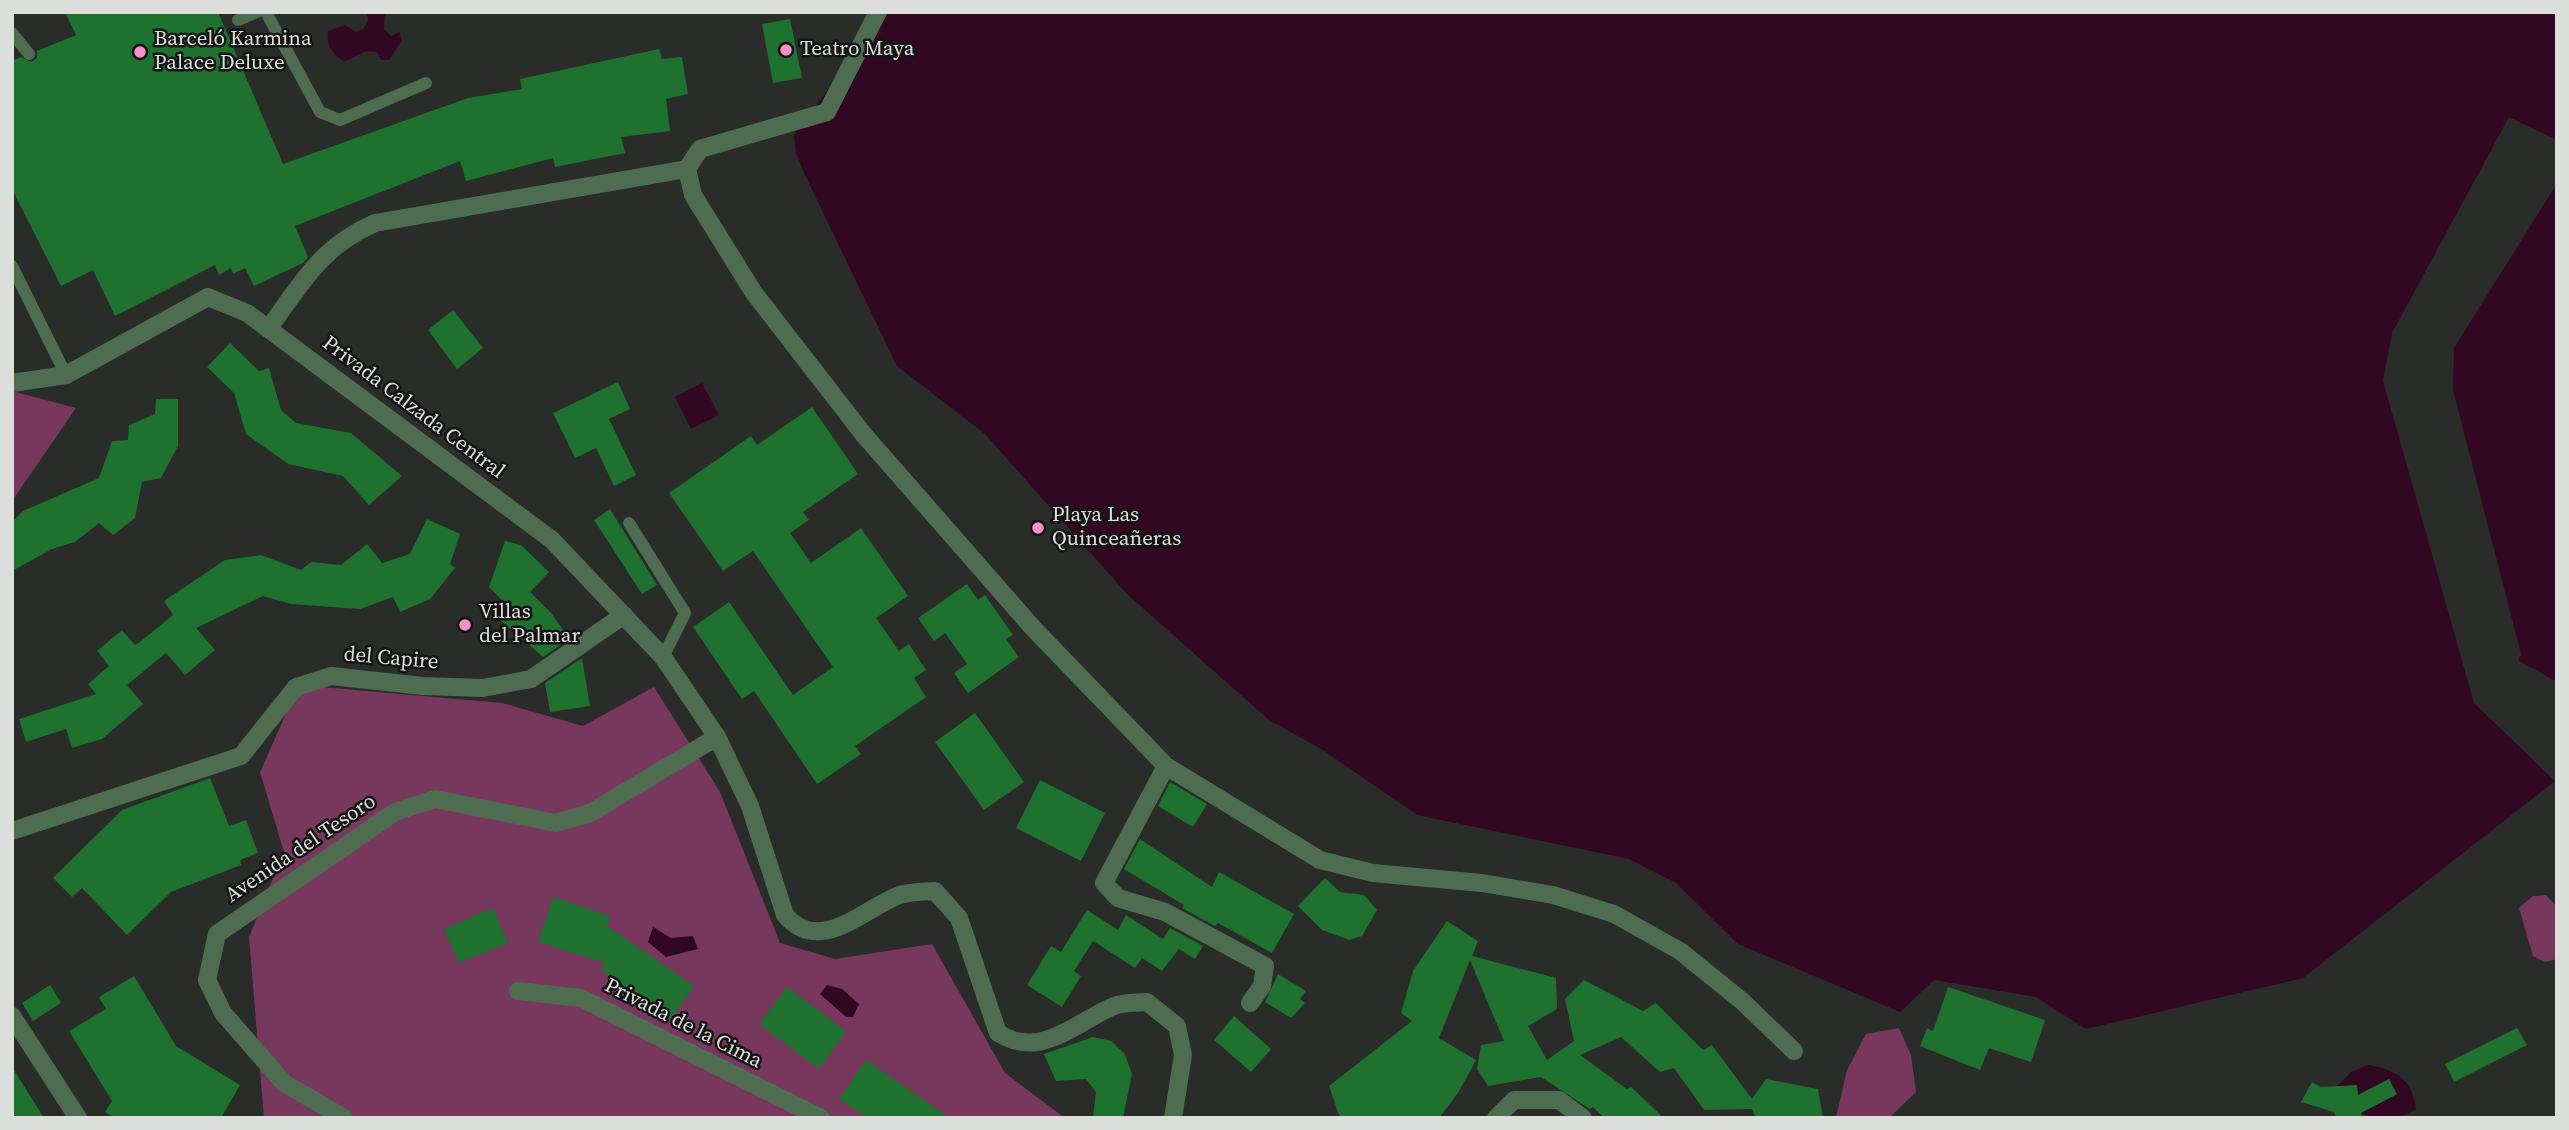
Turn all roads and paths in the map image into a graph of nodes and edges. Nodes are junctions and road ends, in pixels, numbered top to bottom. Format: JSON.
{"nodes":[{"id":1,"x":257,"y":12,"type":"edge"},
{"id":2,"x":266,"y":12,"type":"edge"},
{"id":3,"x":878,"y":12,"type":"edge"},
{"id":4,"x":238,"y":20,"type":"dead end"},
{"id":5,"x":12,"y":33,"type":"edge"},
{"id":6,"x":29,"y":54,"type":"dead end"},
{"id":7,"x":426,"y":83,"type":"dead end"},
{"id":8,"x":687,"y":169,"type":"junction"},
{"id":9,"x":12,"y":266,"type":"edge"},
{"id":10,"x":268,"y":329,"type":"junction"},
{"id":11,"x":66,"y":375,"type":"junction"},
{"id":12,"x":12,"y":383,"type":"edge"},
{"id":13,"x":629,"y":523,"type":"dead end"},
{"id":14,"x":624,"y":615,"type":"junction"},
{"id":15,"x":663,"y":657,"type":"junction"},
{"id":16,"x":717,"y":737,"type":"junction"},
{"id":17,"x":1166,"y":766,"type":"junction"},
{"id":18,"x":12,"y":831,"type":"edge"},
{"id":19,"x":518,"y":991,"type":"dead end"},
{"id":20,"x":1250,"y":1003,"type":"dead end"},
{"id":21,"x":12,"y":1016,"type":"edge"},
{"id":22,"x":1794,"y":1051,"type":"dead end"},
{"id":23,"x":78,"y":1118,"type":"edge"},
{"id":24,"x":344,"y":1118,"type":"edge"},
{"id":25,"x":821,"y":1118,"type":"edge"},
{"id":26,"x":1173,"y":1118,"type":"edge"},
{"id":27,"x":1496,"y":1118,"type":"edge"},
{"id":28,"x":1583,"y":1118,"type":"edge"}],
"edges":[{"from":1,"to":4,"type":"lane"},
{"from":2,"to":7,"type":"lane"},
{"from":3,"to":8,"type":"street"},
{"from":5,"to":6,"type":"lane"},
{"from":8,"to":10,"type":"street"},
{"from":8,"to":17,"type":"street"},
{"from":9,"to":11,"type":"lane"},
{"from":10,"to":11,"type":"street","name":"Privada Calzada Central"},
{"from":10,"to":14,"type":"street","name":"Privada Calzada Central"},
{"from":11,"to":12,"type":"street","name":"Privada Calzada Central"},
{"from":13,"to":15,"type":"lane"},
{"from":14,"to":15,"type":"street","name":"Privada Calzada Central"},
{"from":14,"to":18,"type":"street","name":"del Capire"},
{"from":15,"to":16,"type":"street","name":"Privada Calzada Central"},
{"from":16,"to":24,"type":"street","name":"Avenida del Tesoro"},
{"from":16,"to":26,"type":"street","name":"Privada Calzada Central"},
{"from":17,"to":20,"type":"street"},
{"from":17,"to":22,"type":"street"},
{"from":19,"to":25,"type":"street","name":"Privada de la Cima"},
{"from":21,"to":23,"type":"street"},
{"from":27,"to":28,"type":"street"}]}
